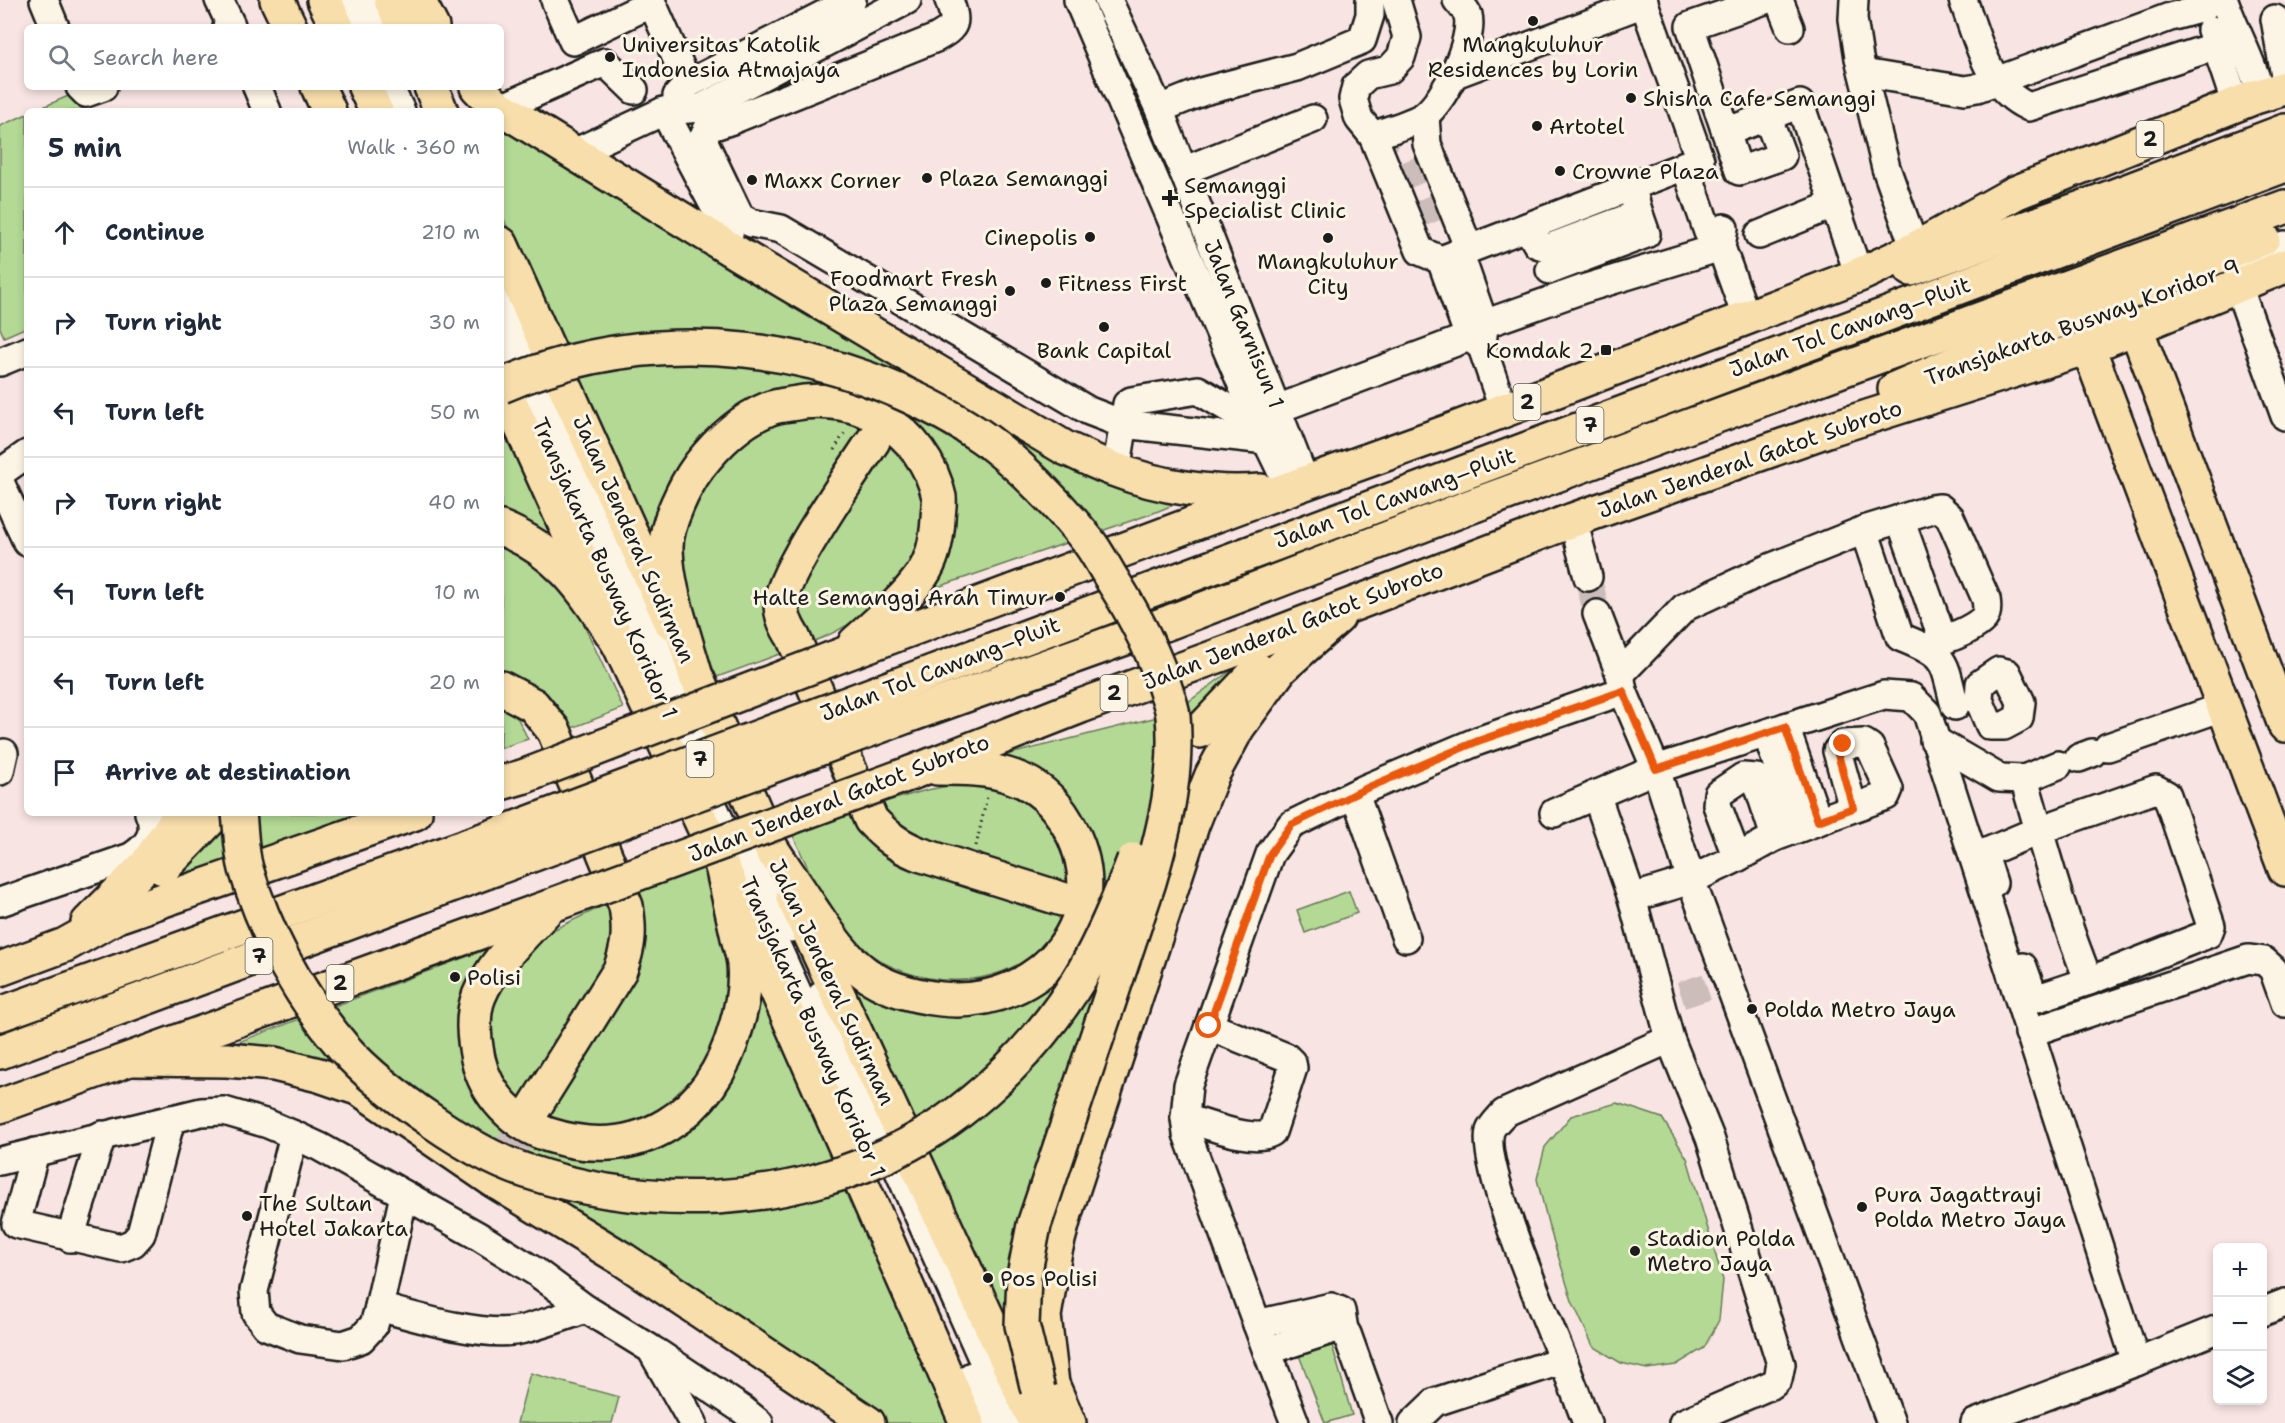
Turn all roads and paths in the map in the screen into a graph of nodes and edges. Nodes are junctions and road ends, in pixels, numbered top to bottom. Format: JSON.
{"nodes":[{"id":1,"x":44,"y":0,"type":"edge"},
{"id":2,"x":219,"y":0,"type":"edge"},
{"id":3,"x":277,"y":0,"type":"edge"},
{"id":4,"x":297,"y":0,"type":"edge"},
{"id":5,"x":324,"y":0,"type":"edge"},
{"id":6,"x":348,"y":0,"type":"edge"},
{"id":7,"x":371,"y":0,"type":"edge"},
{"id":8,"x":392,"y":0,"type":"edge"},
{"id":9,"x":418,"y":0,"type":"edge"},
{"id":10,"x":555,"y":0,"type":"edge"},
{"id":11,"x":852,"y":0,"type":"edge"},
{"id":12,"x":907,"y":0,"type":"edge"},
{"id":13,"x":949,"y":0,"type":"edge"},
{"id":14,"x":1078,"y":0,"type":"edge"},
{"id":15,"x":1108,"y":0,"type":"edge"},
{"id":16,"x":1370,"y":0,"type":"edge"},
{"id":17,"x":1457,"y":0,"type":"edge"},
{"id":18,"x":1765,"y":0,"type":"edge"},
{"id":19,"x":1779,"y":0,"type":"edge"},
{"id":20,"x":1854,"y":0,"type":"edge"},
{"id":21,"x":1963,"y":0,"type":"edge"},
{"id":22,"x":1404,"y":2,"type":"edge"},
{"id":23,"x":1635,"y":3,"type":"edge"},
{"id":24,"x":2209,"y":3,"type":"edge"},
{"id":25,"x":2170,"y":17,"type":"junction"},
{"id":26,"x":2275,"y":19,"type":"dead end"},
{"id":27,"x":54,"y":24,"type":"edge"},
{"id":28,"x":229,"y":24,"type":"edge"},
{"id":29,"x":289,"y":24,"type":"edge"},
{"id":30,"x":308,"y":24,"type":"edge"},
{"id":31,"x":336,"y":24,"type":"edge"},
{"id":32,"x":360,"y":24,"type":"edge"},
{"id":33,"x":382,"y":24,"type":"edge"},
{"id":34,"x":403,"y":24,"type":"edge"},
{"id":35,"x":430,"y":24,"type":"edge"},
{"id":36,"x":1790,"y":28,"type":"dead end"},
{"id":37,"x":2216,"y":46,"type":"junction"},
{"id":38,"x":2188,"y":57,"type":"junction"},
{"id":39,"x":1863,"y":73,"type":"junction"},
{"id":40,"x":1455,"y":74,"type":"junction"},
{"id":41,"x":1995,"y":80,"type":"junction"},
{"id":42,"x":688,"y":84,"type":"junction"},
{"id":43,"x":257,"y":90,"type":"edge"},
{"id":44,"x":320,"y":90,"type":"edge"},
{"id":45,"x":337,"y":90,"type":"edge"},
{"id":46,"x":366,"y":90,"type":"edge"},
{"id":47,"x":390,"y":90,"type":"edge"},
{"id":48,"x":410,"y":90,"type":"edge"},
{"id":49,"x":432,"y":90,"type":"edge"},
{"id":50,"x":634,"y":90,"type":"dead end"},
{"id":51,"x":2270,"y":93,"type":"edge"},
{"id":52,"x":489,"y":97,"type":"edge"},
{"id":53,"x":266,"y":108,"type":"edge"},
{"id":54,"x":328,"y":108,"type":"edge"},
{"id":55,"x":346,"y":108,"type":"edge"},
{"id":56,"x":375,"y":108,"type":"edge"},
{"id":57,"x":399,"y":108,"type":"edge"},
{"id":58,"x":419,"y":108,"type":"edge"},
{"id":59,"x":440,"y":108,"type":"edge"},
{"id":60,"x":1159,"y":109,"type":"junction"},
{"id":61,"x":664,"y":111,"type":"junction"},
{"id":62,"x":1425,"y":116,"type":"junction"},
{"id":63,"x":1767,"y":116,"type":"junction"},
{"id":64,"x":1313,"y":119,"type":"dead end"},
{"id":65,"x":2285,"y":131,"type":"edge"},
{"id":66,"x":1726,"y":132,"type":"junction"},
{"id":67,"x":1373,"y":136,"type":"junction"},
{"id":68,"x":574,"y":153,"type":"junction"},
{"id":69,"x":1692,"y":163,"type":"junction"},
{"id":70,"x":2285,"y":165,"type":"edge"},
{"id":71,"x":1183,"y":171,"type":"junction"},
{"id":72,"x":1631,"y":186,"type":"junction"},
{"id":73,"x":2015,"y":193,"type":"junction"},
{"id":74,"x":1835,"y":204,"type":"junction"},
{"id":75,"x":2285,"y":207,"type":"edge"},
{"id":76,"x":1641,"y":219,"type":"junction"},
{"id":77,"x":751,"y":223,"type":"junction"},
{"id":78,"x":2285,"y":224,"type":"edge"},
{"id":79,"x":1443,"y":225,"type":"dead end"},
{"id":80,"x":1527,"y":227,"type":"junction"},
{"id":81,"x":1760,"y":235,"type":"dead end"},
{"id":82,"x":2285,"y":245,"type":"edge"},
{"id":83,"x":1721,"y":247,"type":"junction"},
{"id":84,"x":1915,"y":249,"type":"junction"},
{"id":85,"x":504,"y":250,"type":"edge"},
{"id":86,"x":1456,"y":253,"type":"junction"},
{"id":87,"x":753,"y":262,"type":"junction"},
{"id":88,"x":1549,"y":265,"type":"dead end"},
{"id":89,"x":2285,"y":266,"type":"edge"},
{"id":90,"x":1859,"y":275,"type":"junction"},
{"id":91,"x":2238,"y":286,"type":"junction"},
{"id":92,"x":504,"y":298,"type":"edge"},
{"id":93,"x":1747,"y":319,"type":"junction"},
{"id":94,"x":2136,"y":328,"type":"junction"},
{"id":95,"x":1478,"y":336,"type":"junction"},
{"id":96,"x":504,"y":343,"type":"edge"},
{"id":97,"x":2088,"y":348,"type":"junction"},
{"id":98,"x":24,"y":352,"type":"edge"},
{"id":99,"x":0,"y":362,"type":"edge"},
{"id":100,"x":504,"y":383,"type":"edge"},
{"id":101,"x":504,"y":391,"type":"edge"},
{"id":102,"x":1879,"y":396,"type":"junction"},
{"id":103,"x":2284,"y":410,"type":"edge"},
{"id":104,"x":1504,"y":411,"type":"junction"},
{"id":105,"x":1123,"y":424,"type":"junction"},
{"id":106,"x":1268,"y":425,"type":"junction"},
{"id":107,"x":1833,"y":428,"type":"junction"},
{"id":108,"x":873,"y":441,"type":"dead end"},
{"id":109,"x":24,"y":456,"type":"edge"},
{"id":110,"x":2188,"y":466,"type":"junction"},
{"id":111,"x":1116,"y":471,"type":"junction"},
{"id":112,"x":0,"y":473,"type":"edge"},
{"id":113,"x":0,"y":482,"type":"edge"},
{"id":114,"x":1305,"y":484,"type":"junction"},
{"id":115,"x":2139,"y":485,"type":"junction"},
{"id":116,"x":1900,"y":519,"type":"junction"},
{"id":117,"x":1573,"y":520,"type":"junction"},
{"id":118,"x":504,"y":529,"type":"edge"},
{"id":119,"x":1864,"y":530,"type":"junction"},
{"id":120,"x":24,"y":535,"type":"edge"},
{"id":121,"x":1588,"y":577,"type":"tunnel mouth"},
{"id":122,"x":1353,"y":604,"type":"junction"},
{"id":123,"x":1597,"y":615,"type":"tunnel mouth"},
{"id":124,"x":1308,"y":621,"type":"junction"},
{"id":125,"x":1935,"y":643,"type":"junction"},
{"id":126,"x":619,"y":644,"type":"junction"},
{"id":127,"x":837,"y":657,"type":"junction"},
{"id":128,"x":696,"y":676,"type":"junction"},
{"id":129,"x":1621,"y":682,"type":"junction"},
{"id":130,"x":504,"y":690,"type":"edge"},
{"id":131,"x":2223,"y":707,"type":"junction"},
{"id":132,"x":1927,"y":713,"type":"junction"},
{"id":133,"x":2285,"y":725,"type":"edge"},
{"id":134,"x":1776,"y":730,"type":"junction"},
{"id":135,"x":1934,"y":740,"type":"junction"},
{"id":136,"x":1656,"y":769,"type":"junction"},
{"id":137,"x":916,"y":771,"type":"junction"},
{"id":138,"x":992,"y":771,"type":"junction"},
{"id":139,"x":2024,"y":779,"type":"junction"},
{"id":140,"x":510,"y":780,"type":"edge"},
{"id":141,"x":1356,"y":794,"type":"junction"},
{"id":142,"x":1596,"y":794,"type":"junction"},
{"id":143,"x":1853,"y":808,"type":"dead end"},
{"id":144,"x":1554,"y":813,"type":"dead end"},
{"id":145,"x":161,"y":816,"type":"edge"},
{"id":146,"x":213,"y":816,"type":"edge"},
{"id":147,"x":239,"y":816,"type":"edge"},
{"id":148,"x":406,"y":816,"type":"edge"},
{"id":149,"x":1797,"y":829,"type":"junction"},
{"id":150,"x":2039,"y":830,"type":"junction"},
{"id":151,"x":511,"y":846,"type":"junction"},
{"id":152,"x":770,"y":846,"type":"junction"},
{"id":153,"x":1737,"y":858,"type":"junction"},
{"id":154,"x":723,"y":866,"type":"junction"},
{"id":155,"x":971,"y":869,"type":"junction"},
{"id":156,"x":2285,"y":869,"type":"edge"},
{"id":157,"x":1691,"y":880,"type":"junction"},
{"id":158,"x":1632,"y":898,"type":"junction"},
{"id":159,"x":1062,"y":899,"type":"dead end"},
{"id":160,"x":0,"y":902,"type":"edge"},
{"id":161,"x":552,"y":906,"type":"junction"},
{"id":162,"x":117,"y":916,"type":"junction"},
{"id":163,"x":1406,"y":938,"type":"dead end"},
{"id":164,"x":65,"y":945,"type":"junction"},
{"id":165,"x":0,"y":969,"type":"edge"},
{"id":166,"x":2089,"y":981,"type":"junction"},
{"id":167,"x":2285,"y":1003,"type":"edge"},
{"id":168,"x":0,"y":1014,"type":"edge"},
{"id":169,"x":1209,"y":1026,"type":"junction"},
{"id":170,"x":2029,"y":1033,"type":"junction"},
{"id":171,"x":1670,"y":1039,"type":"junction"},
{"id":172,"x":0,"y":1052,"type":"edge"},
{"id":173,"x":132,"y":1059,"type":"junction"},
{"id":174,"x":0,"y":1106,"type":"edge"},
{"id":175,"x":532,"y":1111,"type":"tunnel mouth"},
{"id":176,"x":1185,"y":1118,"type":"junction"},
{"id":177,"x":171,"y":1119,"type":"junction"},
{"id":178,"x":102,"y":1135,"type":"junction"},
{"id":179,"x":294,"y":1135,"type":"junction"},
{"id":180,"x":511,"y":1148,"type":"tunnel mouth"},
{"id":181,"x":35,"y":1152,"type":"junction"},
{"id":182,"x":0,"y":1161,"type":"edge"},
{"id":183,"x":494,"y":1180,"type":"junction"},
{"id":184,"x":404,"y":1195,"type":"junction"},
{"id":185,"x":8,"y":1222,"type":"edge"},
{"id":186,"x":70,"y":1238,"type":"junction"},
{"id":187,"x":2285,"y":1303,"type":"edge"},
{"id":188,"x":379,"y":1307,"type":"junction"},
{"id":189,"x":586,"y":1309,"type":"junction"},
{"id":190,"x":2267,"y":1310,"type":"edge"},
{"id":191,"x":1257,"y":1324,"type":"junction"},
{"id":192,"x":1344,"y":1330,"type":"junction"},
{"id":193,"x":2213,"y":1331,"type":"edge"},
{"id":194,"x":651,"y":1349,"type":"junction"},
{"id":195,"x":1267,"y":1351,"type":"junction"},
{"id":196,"x":1563,"y":1360,"type":"junction"},
{"id":197,"x":2136,"y":1362,"type":"junction"},
{"id":198,"x":693,"y":1423,"type":"edge"},
{"id":199,"x":759,"y":1423,"type":"edge"},
{"id":200,"x":868,"y":1423,"type":"edge"},
{"id":201,"x":967,"y":1423,"type":"edge"},
{"id":202,"x":988,"y":1423,"type":"edge"},
{"id":203,"x":1011,"y":1423,"type":"edge"},
{"id":204,"x":1036,"y":1423,"type":"edge"},
{"id":205,"x":1050,"y":1423,"type":"edge"},
{"id":206,"x":1069,"y":1423,"type":"edge"},
{"id":207,"x":1295,"y":1423,"type":"edge"},
{"id":208,"x":1379,"y":1423,"type":"edge"},
{"id":209,"x":1413,"y":1423,"type":"edge"},
{"id":210,"x":1587,"y":1423,"type":"edge"},
{"id":211,"x":1683,"y":1423,"type":"edge"},
{"id":212,"x":1890,"y":1423,"type":"edge"},
{"id":213,"x":1975,"y":1423,"type":"edge"}],
"edges":[{"from":1,"to":27,"type":"street"},
{"from":2,"to":28,"type":"street"},
{"from":3,"to":29,"type":"main road"},
{"from":4,"to":30,"type":"main road"},
{"from":5,"to":31,"type":"main road"},
{"from":6,"to":32,"type":"street"},
{"from":7,"to":33,"type":"street"},
{"from":8,"to":34,"type":"main road"},
{"from":9,"to":35,"type":"main road"},
{"from":10,"to":42,"type":"street"},
{"from":11,"to":42,"type":"street"},
{"from":12,"to":61,"type":"street"},
{"from":13,"to":77,"type":"street"},
{"from":14,"to":106,"type":"street"},
{"from":15,"to":60,"type":"street","name":"Jalan Garnisun 1"},
{"from":16,"to":60,"type":"street"},
{"from":17,"to":40,"type":"street"},
{"from":18,"to":66,"type":"street"},
{"from":19,"to":36,"type":"street"},
{"from":20,"to":39,"type":"street"},
{"from":21,"to":41,"type":"street"},
{"from":22,"to":67,"type":"street"},
{"from":23,"to":40,"type":"street"},
{"from":23,"to":69,"type":"street"},
{"from":24,"to":25,"type":"street"},
{"from":24,"to":37,"type":"street"},
{"from":24,"to":51,"type":"street"},
{"from":25,"to":38,"type":"street"},
{"from":25,"to":41,"type":"street"},
{"from":26,"to":51,"type":"street"},
{"from":37,"to":38,"type":"street"},
{"from":37,"to":51,"type":"street"},
{"from":38,"to":41,"type":"street"},
{"from":39,"to":41,"type":"street"},
{"from":39,"to":84,"type":"street"},
{"from":40,"to":62,"type":"street"},
{"from":42,"to":61,"type":"street"},
{"from":43,"to":53,"type":"street"},
{"from":44,"to":54,"type":"main road"},
{"from":45,"to":55,"type":"main road"},
{"from":46,"to":56,"type":"main road"},
{"from":47,"to":57,"type":"street"},
{"from":48,"to":58,"type":"street"},
{"from":49,"to":59,"type":"main road"},
{"from":50,"to":52,"type":"street"},
{"from":51,"to":73,"type":"main road","number":"2"},
{"from":51,"to":73,"type":"street"},
{"from":52,"to":68,"type":"main road"},
{"from":60,"to":71,"type":"street","name":"Jalan Garnisun 1"},
{"from":61,"to":68,"type":"street"},
{"from":61,"to":87,"type":"street"},
{"from":62,"to":67,"type":"street"},
{"from":62,"to":79,"type":"street"},
{"from":62,"to":86,"type":"street"},
{"from":63,"to":66,"type":"street"},
{"from":63,"to":66,"type":"street"},
{"from":63,"to":74,"type":"street"},
{"from":64,"to":71,"type":"street"},
{"from":65,"to":114,"type":"main road"},
{"from":67,"to":86,"type":"street"},
{"from":68,"to":87,"type":"main road"},
{"from":69,"to":72,"type":"street"},
{"from":69,"to":83,"type":"street"},
{"from":70,"to":151,"type":"main road","name":"Jalan Tol Cawang–Pluit","number":"7","bridge":true},
{"from":71,"to":106,"type":"street","name":"Jalan Garnisun 1"},
{"from":72,"to":76,"type":"street"},
{"from":72,"to":80,"type":"street"},
{"from":73,"to":84,"type":"main road","number":"2"},
{"from":74,"to":81,"type":"street"},
{"from":74,"to":90,"type":"street"},
{"from":75,"to":151,"type":"main road","name":"Jalan Tol Cawang–Pluit","number":"7","bridge":true},
{"from":76,"to":80,"type":"street"},
{"from":76,"to":88,"type":"street"},
{"from":77,"to":87,"type":"street"},
{"from":77,"to":105,"type":"street"},
{"from":78,"to":102,"type":"main road"},
{"from":80,"to":86,"type":"street"},
{"from":82,"to":102,"type":"street","name":"Transjakarta Busway Koridor 9"},
{"from":83,"to":93,"type":"street"},
{"from":83,"to":95,"type":"street"},
{"from":84,"to":90,"type":"main road","number":"2"},
{"from":85,"to":128,"type":"main road","name":"Jalan Jenderal Sudirman"},
{"from":86,"to":95,"type":"street"},
{"from":87,"to":111,"type":"main road"},
{"from":89,"to":91,"type":"main road","name":"Jalan Jenderal Gatot Subroto","number":"2"},
{"from":90,"to":93,"type":"main road","number":"2"},
{"from":91,"to":94,"type":"main road","name":"Jalan Jenderal Gatot Subroto","number":"2"},
{"from":91,"to":103,"type":"street"},
{"from":92,"to":203,"type":"street","name":"Transjakarta Busway Koridor 1"},
{"from":93,"to":104,"type":"main road","number":"2"},
{"from":94,"to":97,"type":"main road","name":"Jalan Jenderal Gatot Subroto","number":"2"},
{"from":94,"to":110,"type":"main road"},
{"from":95,"to":104,"type":"street"},
{"from":95,"to":106,"type":"street"},
{"from":96,"to":202,"type":"street","name":"Transjakarta Busway Koridor 1"},
{"from":97,"to":107,"type":"main road","name":"Jalan Jenderal Gatot Subroto","number":"2"},
{"from":97,"to":115,"type":"main road"},
{"from":98,"to":99,"type":"street"},
{"from":100,"to":205,"type":"main road","bridge":true},
{"from":101,"to":126,"type":"main road"},
{"from":102,"to":107,"type":"main road"},
{"from":104,"to":114,"type":"main road","number":"2"},
{"from":105,"to":106,"type":"street"},
{"from":105,"to":106,"type":"street"},
{"from":105,"to":111,"type":"street"},
{"from":106,"to":114,"type":"street","name":"Jalan Garnisun 1"},
{"from":107,"to":117,"type":"main road","name":"Jalan Jenderal Gatot Subroto","number":"2"},
{"from":108,"to":155,"type":"main road"},
{"from":109,"to":112,"type":"street"},
{"from":110,"to":115,"type":"main road"},
{"from":110,"to":133,"type":"main road"},
{"from":111,"to":114,"type":"main road"},
{"from":113,"to":120,"type":"street"},
{"from":114,"to":127,"type":"main road","number":"2"},
{"from":115,"to":131,"type":"main road"},
{"from":116,"to":119,"type":"street"},
{"from":116,"to":125,"type":"street"},
{"from":116,"to":125,"type":"street"},
{"from":117,"to":121,"type":"street"},
{"from":117,"to":122,"type":"main road","name":"Jalan Jenderal Gatot Subroto","number":"2"},
{"from":118,"to":126,"type":"main road"},
{"from":119,"to":125,"type":"street"},
{"from":119,"to":129,"type":"street"},
{"from":122,"to":124,"type":"main road","name":"Jalan Jenderal Gatot Subroto","number":"2"},
{"from":122,"to":206,"type":"main road"},
{"from":123,"to":129,"type":"street"},
{"from":124,"to":137,"type":"main road","name":"Jalan Jenderal Gatot Subroto","number":"2"},
{"from":124,"to":147,"type":"main road","bridge":true},
{"from":125,"to":132,"type":"street"},
{"from":126,"to":154,"type":"main road"},
{"from":127,"to":128,"type":"main road"},
{"from":127,"to":140,"type":"main road","number":"2","bridge":true},
{"from":128,"to":152,"type":"main road","name":"Jalan Jenderal Sudirman"},
{"from":129,"to":136,"type":"street"},
{"from":129,"to":141,"type":"street"},
{"from":130,"to":175,"type":"main road"},
{"from":131,"to":139,"type":"street"},
{"from":131,"to":156,"type":"main road"},
{"from":132,"to":134,"type":"street"},
{"from":132,"to":135,"type":"street"},
{"from":134,"to":136,"type":"street"},
{"from":134,"to":149,"type":"street"},
{"from":135,"to":139,"type":"street"},
{"from":135,"to":170,"type":"street"},
{"from":136,"to":142,"type":"street"},
{"from":136,"to":157,"type":"street"},
{"from":137,"to":138,"type":"main road"},
{"from":137,"to":161,"type":"main road","name":"Jalan Jenderal Gatot Subroto","number":"2","bridge":true},
{"from":138,"to":152,"type":"main road"},
{"from":138,"to":155,"type":"path"},
{"from":139,"to":150,"type":"street"},
{"from":141,"to":163,"type":"street"},
{"from":141,"to":169,"type":"street"},
{"from":142,"to":144,"type":"street"},
{"from":142,"to":158,"type":"street"},
{"from":143,"to":149,"type":"street"},
{"from":145,"to":160,"type":"street"},
{"from":145,"to":164,"type":"main road"},
{"from":146,"to":162,"type":"main road"},
{"from":148,"to":162,"type":"main road"},
{"from":149,"to":153,"type":"street"},
{"from":149,"to":153,"type":"street"},
{"from":150,"to":166,"type":"street"},
{"from":150,"to":166,"type":"street"},
{"from":150,"to":166,"type":"street"},
{"from":151,"to":168,"type":"main road","number":"7"},
{"from":151,"to":172,"type":"main road","number":"7"},
{"from":152,"to":204,"type":"main road","name":"Jalan Jenderal Sudirman"},
{"from":153,"to":157,"type":"street"},
{"from":154,"to":161,"type":"main road"},
{"from":154,"to":201,"type":"main road"},
{"from":155,"to":159,"type":"main road"},
{"from":157,"to":158,"type":"street"},
{"from":157,"to":212,"type":"street"},
{"from":158,"to":171,"type":"street"},
{"from":161,"to":173,"type":"main road","name":"Jalan Jenderal Gatot Subroto","number":"2"},
{"from":162,"to":164,"type":"main road"},
{"from":164,"to":165,"type":"main road"},
{"from":167,"to":170,"type":"street"},
{"from":169,"to":176,"type":"street"},
{"from":169,"to":176,"type":"street"},
{"from":170,"to":197,"type":"street"},
{"from":171,"to":196,"type":"street"},
{"from":171,"to":211,"type":"street"},
{"from":173,"to":174,"type":"main road","name":"Jalan Jenderal Gatot Subroto","number":"2"},
{"from":173,"to":183,"type":"main road"},
{"from":176,"to":191,"type":"street"},
{"from":177,"to":178,"type":"street"},
{"from":177,"to":179,"type":"street"},
{"from":177,"to":186,"type":"street"},
{"from":178,"to":181,"type":"street"},
{"from":178,"to":186,"type":"street"},
{"from":179,"to":184,"type":"street"},
{"from":179,"to":188,"type":"street"},
{"from":180,"to":183,"type":"main road"},
{"from":181,"to":182,"type":"street"},
{"from":181,"to":185,"type":"street"},
{"from":183,"to":200,"type":"main road"},
{"from":184,"to":188,"type":"street"},
{"from":184,"to":189,"type":"street"},
{"from":185,"to":186,"type":"street"},
{"from":187,"to":190,"type":"street"},
{"from":188,"to":189,"type":"street"},
{"from":189,"to":194,"type":"street"},
{"from":191,"to":192,"type":"street"},
{"from":191,"to":195,"type":"street"},
{"from":192,"to":195,"type":"street"},
{"from":192,"to":208,"type":"street"},
{"from":193,"to":197,"type":"street"},
{"from":194,"to":198,"type":"street"},
{"from":194,"to":199,"type":"street"},
{"from":195,"to":207,"type":"street"},
{"from":196,"to":209,"type":"street"},
{"from":196,"to":210,"type":"street"},
{"from":197,"to":213,"type":"street"}]}
